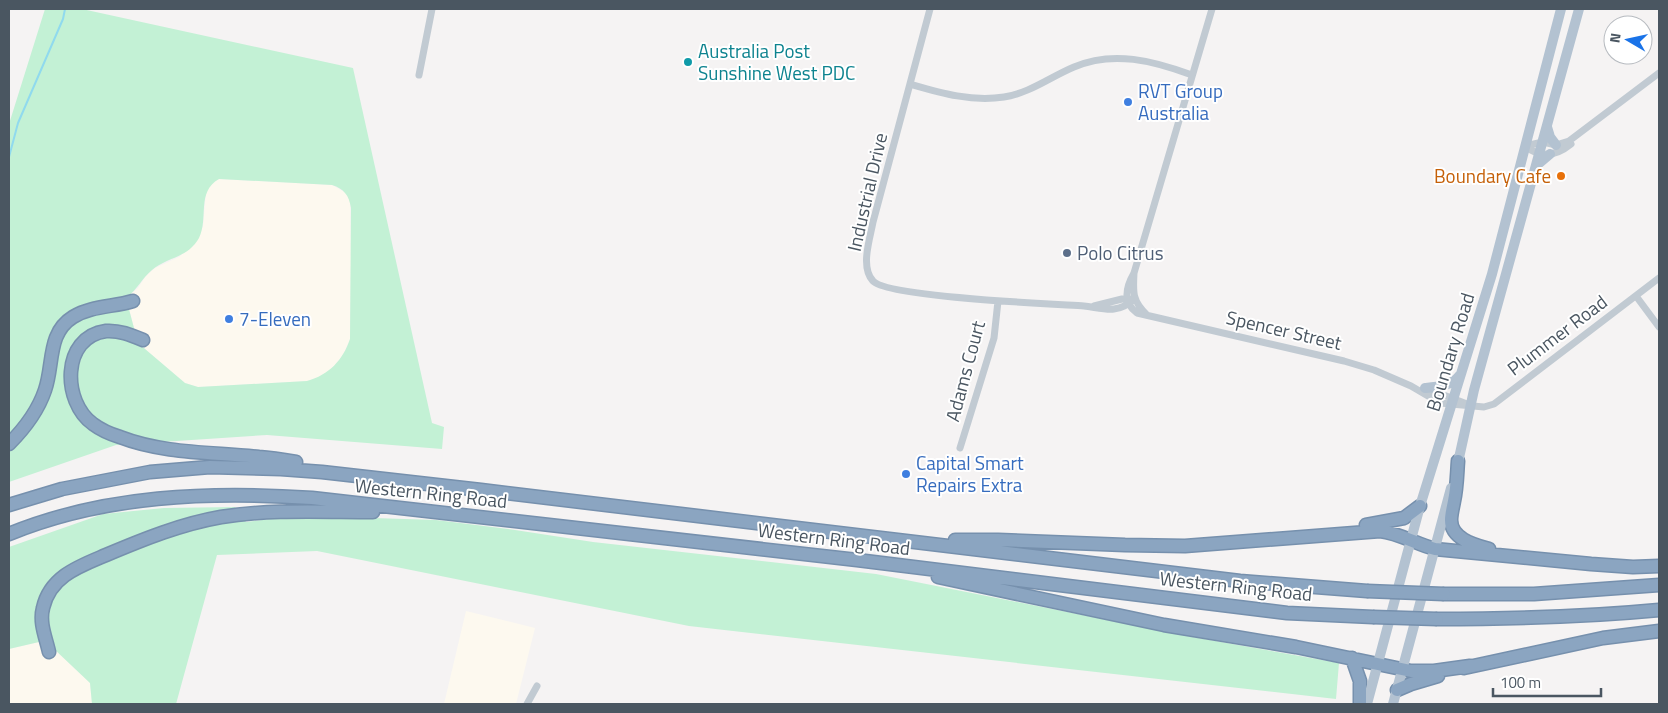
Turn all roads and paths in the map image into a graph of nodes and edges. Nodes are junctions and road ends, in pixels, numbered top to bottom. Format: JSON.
{"nodes":[{"id":1,"x":432,"y":9,"type":"edge"},
{"id":2,"x":930,"y":9,"type":"edge"},
{"id":3,"x":1212,"y":9,"type":"edge"},
{"id":4,"x":1561,"y":9,"type":"edge"},
{"id":5,"x":1579,"y":9,"type":"edge"},
{"id":6,"x":1659,"y":73,"type":"edge"},
{"id":7,"x":419,"y":75,"type":"dead end"},
{"id":8,"x":1192,"y":75,"type":"junction"},
{"id":9,"x":910,"y":84,"type":"junction"},
{"id":10,"x":1547,"y":126,"type":"junction"},
{"id":11,"x":1543,"y":142,"type":"junction"},
{"id":12,"x":1525,"y":146,"type":"junction"},
{"id":13,"x":1553,"y":149,"type":"junction"},
{"id":14,"x":1538,"y":160,"type":"junction"},
{"id":15,"x":1659,"y":278,"type":"edge"},
{"id":16,"x":1636,"y":296,"type":"junction"},
{"id":17,"x":1130,"y":300,"type":"junction"},
{"id":18,"x":133,"y":301,"type":"dead end"},
{"id":19,"x":998,"y":301,"type":"junction"},
{"id":20,"x":1659,"y":327,"type":"edge"},
{"id":21,"x":143,"y":340,"type":"dead end"},
{"id":22,"x":1462,"y":373,"type":"junction"},
{"id":23,"x":1411,"y":386,"type":"junction"},
{"id":24,"x":1425,"y":388,"type":"junction"},
{"id":25,"x":1453,"y":401,"type":"junction"},
{"id":26,"x":1470,"y":405,"type":"junction"},
{"id":27,"x":9,"y":444,"type":"edge"},
{"id":28,"x":960,"y":448,"type":"dead end"},
{"id":29,"x":1458,"y":461,"type":"junction"},
{"id":30,"x":482,"y":490,"type":"junction"},
{"id":31,"x":9,"y":505,"type":"edge"},
{"id":32,"x":1420,"y":506,"type":"junction"},
{"id":33,"x":442,"y":513,"type":"junction"},
{"id":34,"x":9,"y":534,"type":"edge"},
{"id":35,"x":1280,"y":538,"type":"junction"},
{"id":36,"x":907,"y":541,"type":"junction"},
{"id":37,"x":1411,"y":541,"type":"junction"},
{"id":38,"x":1435,"y":549,"type":"junction"},
{"id":39,"x":1509,"y":555,"type":"junction"},
{"id":40,"x":858,"y":560,"type":"junction"},
{"id":41,"x":1659,"y":566,"type":"edge"},
{"id":42,"x":1659,"y":585,"type":"edge"},
{"id":43,"x":1659,"y":610,"type":"edge"},
{"id":44,"x":1659,"y":631,"type":"edge"},
{"id":45,"x":49,"y":652,"type":"dead end"},
{"id":46,"x":1352,"y":658,"type":"junction"},
{"id":47,"x":1378,"y":663,"type":"junction"},
{"id":48,"x":1470,"y":666,"type":"junction"},
{"id":49,"x":1403,"y":669,"type":"junction"},
{"id":50,"x":537,"y":686,"type":"dead end"},
{"id":51,"x":1397,"y":690,"type":"junction"},
{"id":52,"x":527,"y":704,"type":"edge"},
{"id":53,"x":1360,"y":704,"type":"edge"},
{"id":54,"x":1367,"y":704,"type":"edge"},
{"id":55,"x":1393,"y":704,"type":"edge"}],
"edges":[{"from":1,"to":7,"type":"street"},
{"from":2,"to":9,"type":"street","name":"Industrial Drive"},
{"from":3,"to":8,"type":"street"},
{"from":4,"to":12,"type":"main road","name":"Boundary Road"},
{"from":5,"to":10,"type":"main road","name":"Boundary Road"},
{"from":6,"to":13,"type":"street"},
{"from":8,"to":9,"type":"street"},
{"from":8,"to":17,"type":"street"},
{"from":9,"to":19,"type":"street","name":"Industrial Drive"},
{"from":10,"to":11,"type":"main road","name":"Boundary Road"},
{"from":10,"to":13,"type":"main road"},
{"from":11,"to":12,"type":"street"},
{"from":11,"to":13,"type":"street"},
{"from":11,"to":14,"type":"main road","name":"Boundary Road"},
{"from":12,"to":14,"type":"street"},
{"from":12,"to":22,"type":"main road","name":"Boundary Road"},
{"from":13,"to":14,"type":"main road"},
{"from":14,"to":26,"type":"main road","name":"Boundary Road"},
{"from":15,"to":16,"type":"street","name":"Plummer Road"},
{"from":16,"to":20,"type":"street"},
{"from":16,"to":26,"type":"street","name":"Plummer Road"},
{"from":17,"to":19,"type":"street","name":"Industrial Drive"},
{"from":17,"to":23,"type":"street","name":"Spencer Street"},
{"from":18,"to":27,"type":"highway"},
{"from":19,"to":28,"type":"street","name":"Adams Court"},
{"from":21,"to":30,"type":"highway"},
{"from":22,"to":24,"type":"main road"},
{"from":22,"to":25,"type":"main road","name":"Boundary Road"},
{"from":23,"to":24,"type":"street","name":"Spencer Street"},
{"from":23,"to":25,"type":"street","name":"Spencer Street"},
{"from":24,"to":25,"type":"street","name":"Spencer Street"},
{"from":25,"to":26,"type":"street","name":"Plummer Road"},
{"from":25,"to":32,"type":"main road","name":"Boundary Road"},
{"from":26,"to":29,"type":"main road","name":"Boundary Road"},
{"from":29,"to":38,"type":"main road","name":"Boundary Road"},
{"from":29,"to":39,"type":"highway"},
{"from":30,"to":31,"type":"highway","name":"Western Ring Road"},
{"from":30,"to":36,"type":"highway","name":"Western Ring Road"},
{"from":32,"to":35,"type":"highway"},
{"from":32,"to":37,"type":"main road","name":"Boundary Road"},
{"from":33,"to":34,"type":"highway","name":"Western Ring Road"},
{"from":33,"to":40,"type":"highway","name":"Western Ring Road"},
{"from":33,"to":45,"type":"highway"},
{"from":35,"to":36,"type":"highway"},
{"from":35,"to":37,"type":"highway"},
{"from":36,"to":42,"type":"highway","name":"Western Ring Road","bridge":true},
{"from":37,"to":38,"type":"highway"},
{"from":37,"to":47,"type":"main road","name":"Boundary Road"},
{"from":38,"to":39,"type":"highway"},
{"from":38,"to":49,"type":"main road","name":"Boundary Road"},
{"from":39,"to":41,"type":"highway"},
{"from":40,"to":43,"type":"highway","name":"Western Ring Road","bridge":true},
{"from":40,"to":46,"type":"highway"},
{"from":44,"to":48,"type":"highway"},
{"from":46,"to":47,"type":"highway"},
{"from":46,"to":53,"type":"highway"},
{"from":47,"to":49,"type":"highway"},
{"from":47,"to":54,"type":"main road","name":"Boundary Road"},
{"from":48,"to":49,"type":"highway"},
{"from":48,"to":51,"type":"highway"},
{"from":49,"to":51,"type":"main road","name":"Boundary Road"},
{"from":50,"to":52,"type":"street"},
{"from":51,"to":55,"type":"main road","name":"Boundary Road"}]}
